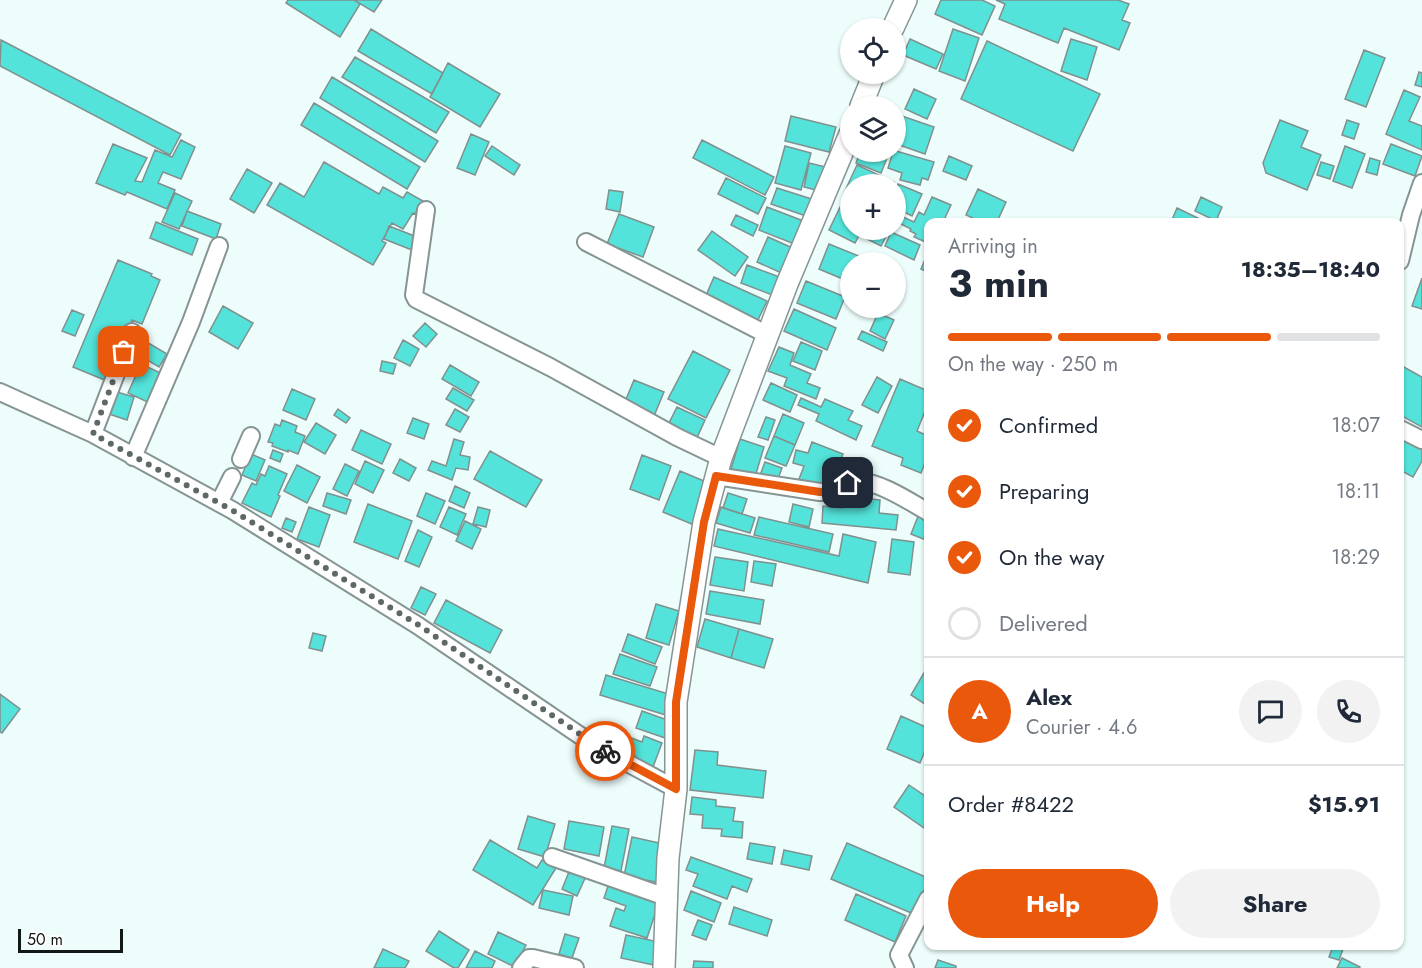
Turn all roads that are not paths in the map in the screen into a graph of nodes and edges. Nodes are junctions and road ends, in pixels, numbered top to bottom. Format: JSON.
{"nodes":[{"id":1,"x":906,"y":0,"type":"edge"},
{"id":2,"x":898,"y":18,"type":"edge"},
{"id":3,"x":840,"y":158,"type":"edge"},
{"id":4,"x":1422,"y":183,"type":"edge"},
{"id":5,"x":426,"y":210,"type":"dead end"},
{"id":6,"x":586,"y":242,"type":"dead end"},
{"id":7,"x":1404,"y":244,"type":"edge"},
{"id":8,"x":219,"y":246,"type":"dead end"},
{"id":9,"x":132,"y":332,"type":"dead end"},
{"id":10,"x":768,"y":335,"type":"junction"},
{"id":11,"x":0,"y":392,"type":"edge"},
{"id":12,"x":1404,"y":431,"type":"edge"},
{"id":13,"x":93,"y":434,"type":"junction"},
{"id":14,"x":251,"y":436,"type":"dead end"},
{"id":15,"x":1422,"y":441,"type":"edge"},
{"id":16,"x":133,"y":456,"type":"junction"},
{"id":17,"x":241,"y":459,"type":"dead end"},
{"id":18,"x":718,"y":467,"type":"junction"},
{"id":19,"x":232,"y":477,"type":"dead end"},
{"id":20,"x":219,"y":503,"type":"junction"},
{"id":21,"x":924,"y":510,"type":"edge"},
{"id":22,"x":676,"y":789,"type":"junction"},
{"id":23,"x":552,"y":857,"type":"dead end"},
{"id":24,"x":666,"y":897,"type":"junction"},
{"id":25,"x":924,"y":908,"type":"edge"},
{"id":26,"x":521,"y":968,"type":"edge"},
{"id":27,"x":575,"y":968,"type":"edge"},
{"id":28,"x":664,"y":968,"type":"edge"},
{"id":29,"x":905,"y":968,"type":"edge"}],
"edges":[{"from":1,"to":2,"type":"street"},
{"from":3,"to":10,"type":"street"},
{"from":4,"to":7,"type":"street"},
{"from":5,"to":18,"type":"street"},
{"from":6,"to":10,"type":"street"},
{"from":8,"to":16,"type":"street"},
{"from":9,"to":13,"type":"street"},
{"from":10,"to":18,"type":"street"},
{"from":11,"to":13,"type":"street"},
{"from":12,"to":15,"type":"street"},
{"from":13,"to":16,"type":"street"},
{"from":14,"to":17,"type":"street"},
{"from":16,"to":20,"type":"street"},
{"from":18,"to":21,"type":"street"},
{"from":18,"to":22,"type":"street"},
{"from":19,"to":20,"type":"street"},
{"from":20,"to":22,"type":"street"},
{"from":22,"to":24,"type":"street"},
{"from":23,"to":24,"type":"street"},
{"from":24,"to":28,"type":"street"},
{"from":25,"to":29,"type":"street"},
{"from":26,"to":27,"type":"street"}]}
